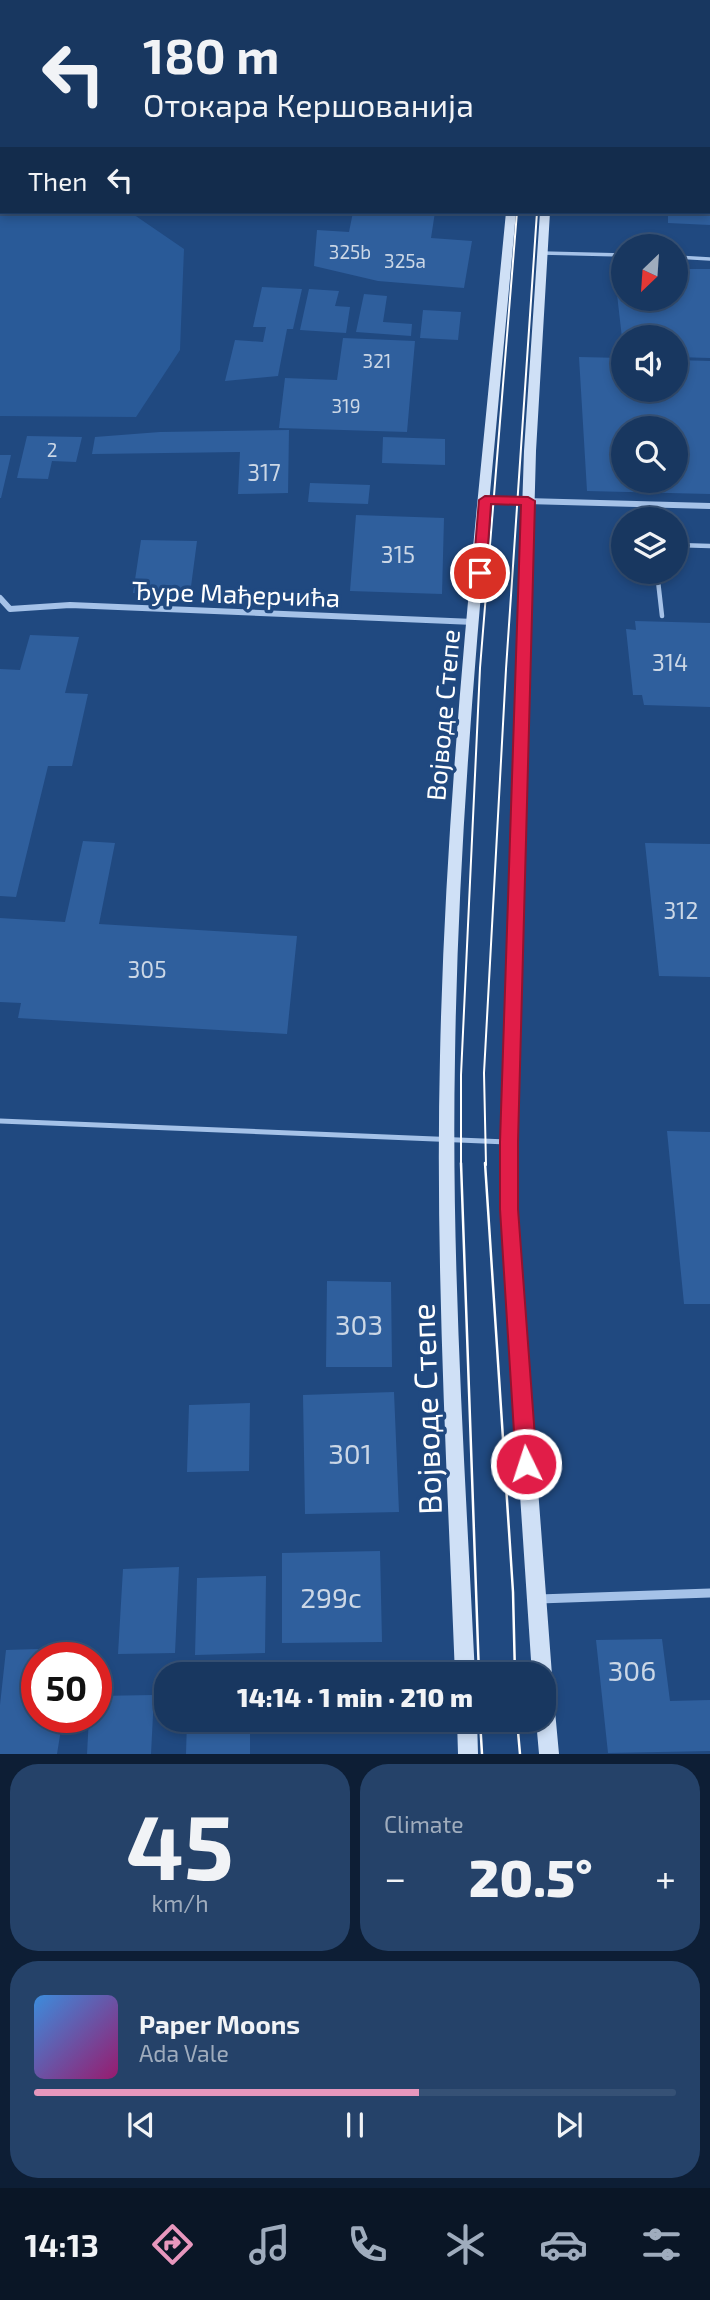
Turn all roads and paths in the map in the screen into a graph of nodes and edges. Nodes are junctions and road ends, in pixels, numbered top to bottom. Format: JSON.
{"nodes":[{"id":1,"x":512,"y":214,"type":"edge"},
{"id":2,"x":545,"y":214,"type":"edge"},
{"id":3,"x":542,"y":253,"type":"junction"},
{"id":4,"x":611,"y":256,"type":"edge"},
{"id":5,"x":688,"y":258,"type":"edge"},
{"id":6,"x":710,"y":259,"type":"edge"},
{"id":7,"x":485,"y":500,"type":"junction"},
{"id":8,"x":528,"y":501,"type":"junction"},
{"id":9,"x":710,"y":506,"type":"edge"},
{"id":10,"x":688,"y":545,"type":"edge"},
{"id":11,"x":710,"y":546,"type":"edge"},
{"id":12,"x":658,"y":584,"type":"edge"},
{"id":13,"x":0,"y":598,"type":"edge"},
{"id":14,"x":10,"y":609,"type":"junction"},
{"id":15,"x":0,"y":611,"type":"edge"},
{"id":16,"x":662,"y":615,"type":"dead end"},
{"id":17,"x":476,"y":622,"type":"junction"},
{"id":18,"x":0,"y":1121,"type":"edge"},
{"id":19,"x":446,"y":1140,"type":"junction"},
{"id":20,"x":509,"y":1142,"type":"junction"},
{"id":21,"x":710,"y":1592,"type":"edge"},
{"id":22,"x":536,"y":1599,"type":"junction"},
{"id":23,"x":465,"y":1662,"type":"edge"},
{"id":24,"x":541,"y":1662,"type":"edge"},
{"id":25,"x":467,"y":1732,"type":"edge"},
{"id":26,"x":547,"y":1732,"type":"edge"},
{"id":27,"x":468,"y":1754,"type":"edge"},
{"id":28,"x":549,"y":1754,"type":"edge"}],
"edges":[{"from":1,"to":7,"type":"main road","name":"Војводе Степе"},
{"from":2,"to":3,"type":"main road"},
{"from":3,"to":4,"type":"lane"},
{"from":3,"to":8,"type":"main road"},
{"from":5,"to":6,"type":"lane"},
{"from":7,"to":8,"type":"street"},
{"from":7,"to":17,"type":"main road","name":"Војводе Степе"},
{"from":8,"to":9,"type":"street"},
{"from":8,"to":20,"type":"main road"},
{"from":10,"to":11,"type":"lane"},
{"from":12,"to":16,"type":"lane"},
{"from":13,"to":14,"type":"street"},
{"from":14,"to":15,"type":"lane"},
{"from":14,"to":17,"type":"street","name":"Ђуре Мађерчића"},
{"from":17,"to":19,"type":"main road","name":"Војводе Степе"},
{"from":18,"to":19,"type":"lane"},
{"from":19,"to":20,"type":"lane"},
{"from":19,"to":23,"type":"main road","name":"Војводе Степе"},
{"from":20,"to":22,"type":"main road"},
{"from":21,"to":22,"type":"street"},
{"from":22,"to":24,"type":"main road"},
{"from":25,"to":27,"type":"main road"},
{"from":26,"to":28,"type":"main road"}]}
